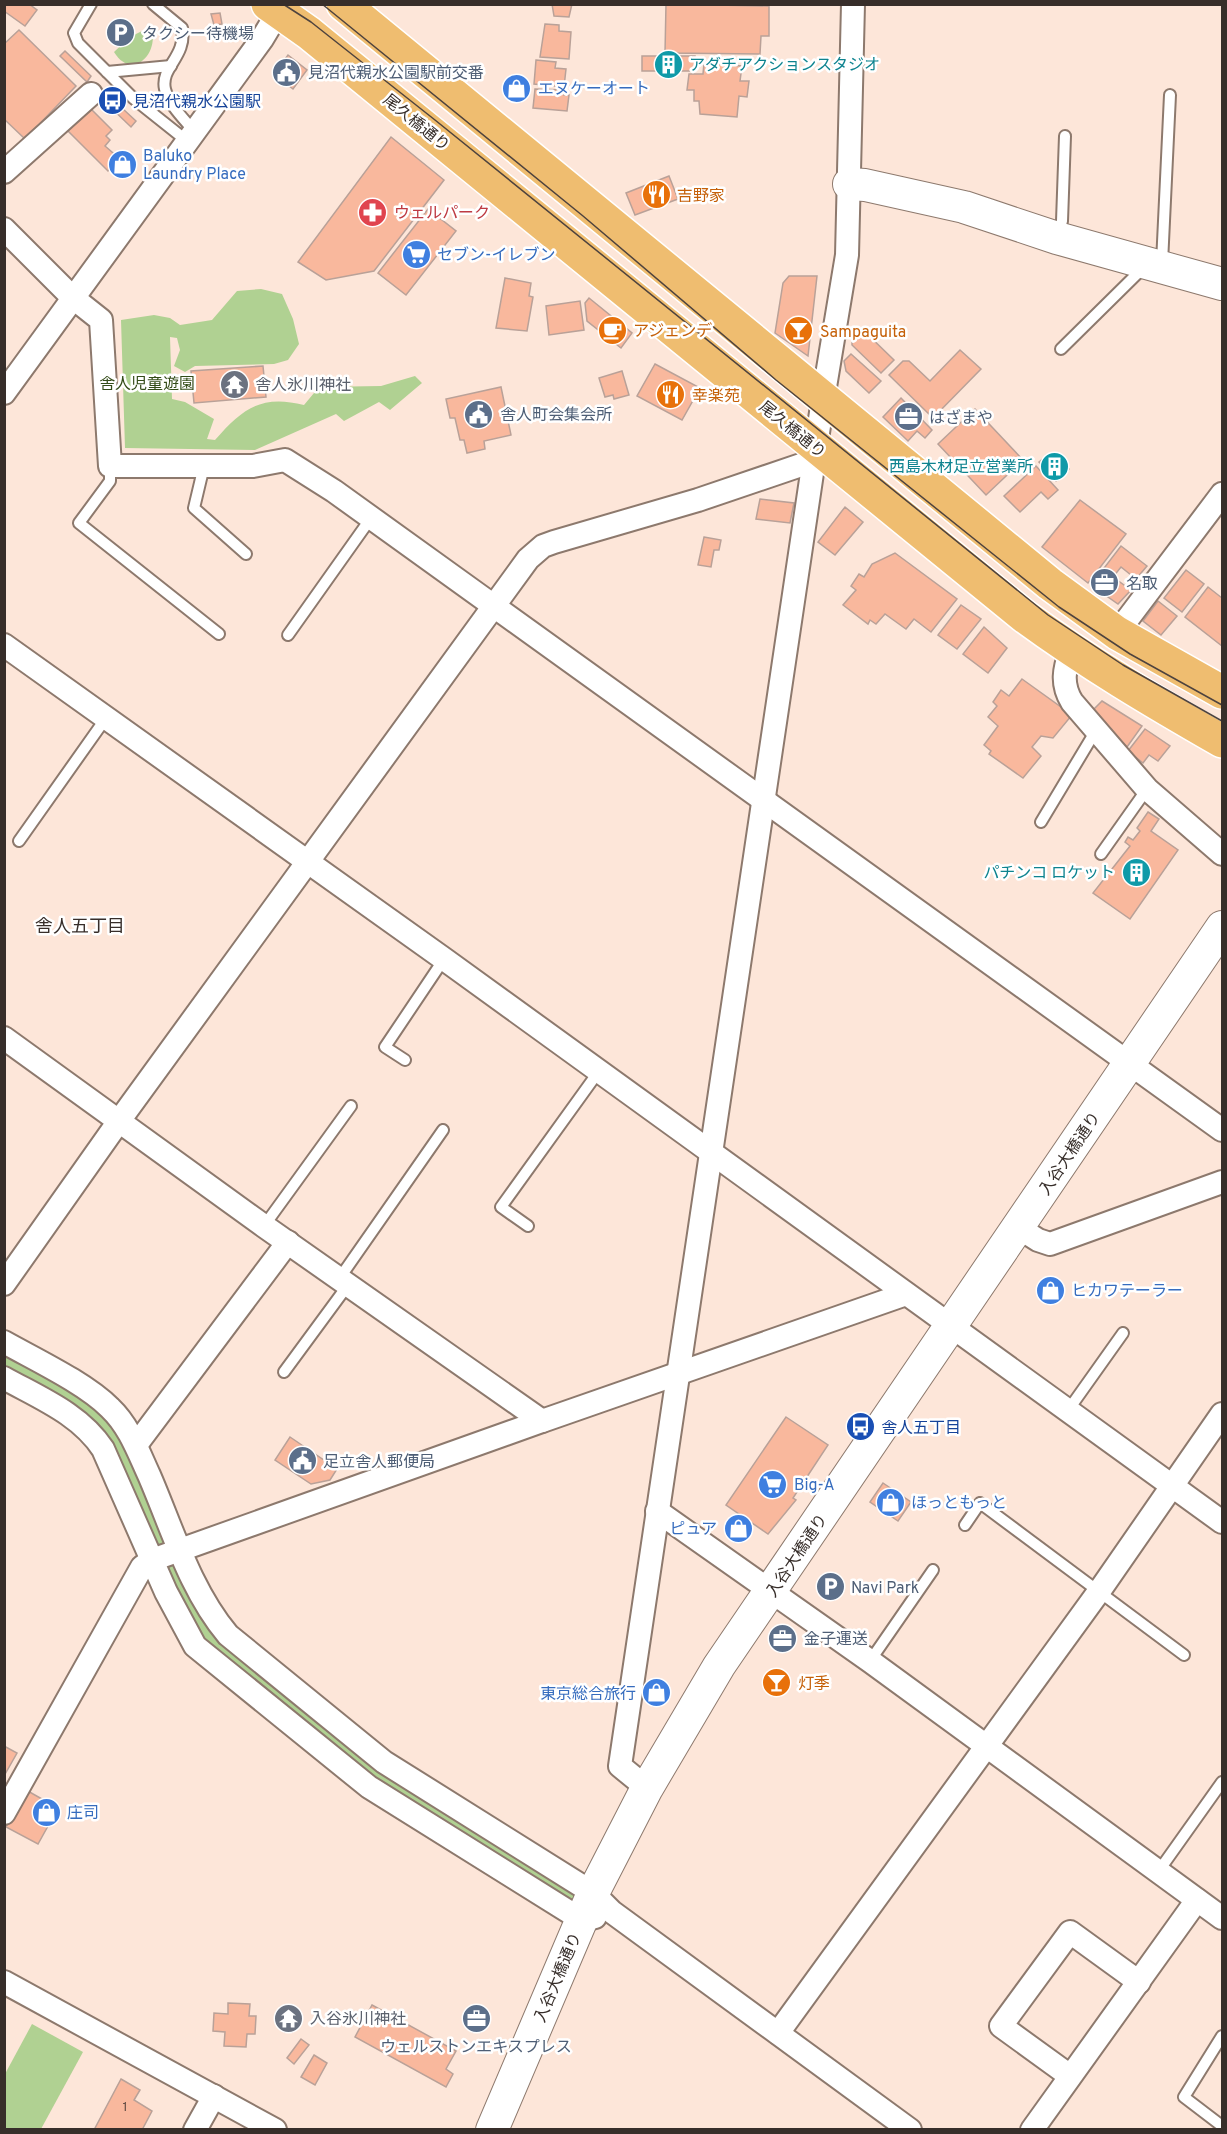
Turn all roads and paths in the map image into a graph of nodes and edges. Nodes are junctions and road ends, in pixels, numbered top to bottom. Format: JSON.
{"nodes":[{"id":1,"x":92,"y":4,"type":"edge"},
{"id":2,"x":153,"y":4,"type":"edge"},
{"id":3,"x":343,"y":4,"type":"edge"},
{"id":4,"x":853,"y":4,"type":"edge"},
{"id":5,"x":277,"y":7,"type":"edge"},
{"id":6,"x":171,"y":66,"type":"junction"},
{"id":7,"x":107,"y":72,"type":"junction"},
{"id":8,"x":91,"y":94,"type":"dead end"},
{"id":9,"x":1170,"y":95,"type":"dead end"},
{"id":10,"x":191,"y":136,"type":"junction"},
{"id":11,"x":1065,"y":136,"type":"dead end"},
{"id":12,"x":4,"y":172,"type":"edge"},
{"id":13,"x":849,"y":184,"type":"junction"},
{"id":14,"x":4,"y":229,"type":"edge"},
{"id":15,"x":1058,"y":238,"type":"junction"},
{"id":16,"x":1152,"y":263,"type":"junction"},
{"id":17,"x":1222,"y":284,"type":"edge"},
{"id":18,"x":72,"y":297,"type":"junction"},
{"id":19,"x":1061,"y":349,"type":"dead end"},
{"id":20,"x":4,"y":393,"type":"edge"},
{"id":21,"x":823,"y":399,"type":"junction"},
{"id":22,"x":816,"y":448,"type":"junction"},
{"id":23,"x":110,"y":466,"type":"junction"},
{"id":24,"x":204,"y":466,"type":"junction"},
{"id":25,"x":1222,"y":494,"type":"edge"},
{"id":26,"x":371,"y":518,"type":"junction"},
{"id":27,"x":246,"y":554,"type":"dead end"},
{"id":28,"x":494,"y":606,"type":"junction"},
{"id":29,"x":1117,"y":633,"type":"junction"},
{"id":30,"x":219,"y":634,"type":"dead end"},
{"id":31,"x":288,"y":634,"type":"dead end"},
{"id":32,"x":4,"y":645,"type":"edge"},
{"id":33,"x":1071,"y":650,"type":"junction"},
{"id":34,"x":1222,"y":692,"type":"edge"},
{"id":35,"x":106,"y":718,"type":"junction"},
{"id":36,"x":1095,"y":732,"type":"junction"},
{"id":37,"x":1222,"y":741,"type":"edge"},
{"id":38,"x":1147,"y":789,"type":"junction"},
{"id":39,"x":764,"y":799,"type":"junction"},
{"id":40,"x":1041,"y":822,"type":"dead end"},
{"id":41,"x":19,"y":841,"type":"dead end"},
{"id":42,"x":1101,"y":854,"type":"dead end"},
{"id":43,"x":1222,"y":854,"type":"edge"},
{"id":44,"x":309,"y":863,"type":"junction"},
{"id":45,"x":1222,"y":927,"type":"edge"},
{"id":46,"x":444,"y":959,"type":"junction"},
{"id":47,"x":4,"y":1038,"type":"edge"},
{"id":48,"x":405,"y":1060,"type":"dead end"},
{"id":49,"x":1130,"y":1063,"type":"junction"},
{"id":50,"x":599,"y":1071,"type":"junction"},
{"id":51,"x":351,"y":1107,"type":"dead end"},
{"id":52,"x":119,"y":1121,"type":"junction"},
{"id":53,"x":443,"y":1130,"type":"dead end"},
{"id":54,"x":1222,"y":1130,"type":"edge"},
{"id":55,"x":710,"y":1150,"type":"junction"},
{"id":56,"x":1222,"y":1182,"type":"edge"},
{"id":57,"x":264,"y":1226,"type":"junction"},
{"id":58,"x":528,"y":1226,"type":"dead end"},
{"id":59,"x":1019,"y":1228,"type":"junction"},
{"id":60,"x":288,"y":1242,"type":"junction"},
{"id":61,"x":343,"y":1282,"type":"junction"},
{"id":62,"x":4,"y":1284,"type":"edge"},
{"id":63,"x":906,"y":1294,"type":"junction"},
{"id":64,"x":952,"y":1326,"type":"junction"},
{"id":65,"x":1123,"y":1333,"type":"dead end"},
{"id":66,"x":4,"y":1342,"type":"edge"},
{"id":67,"x":284,"y":1372,"type":"dead end"},
{"id":68,"x":677,"y":1374,"type":"junction"},
{"id":69,"x":4,"y":1378,"type":"edge"},
{"id":70,"x":1069,"y":1409,"type":"junction"},
{"id":71,"x":1222,"y":1414,"type":"edge"},
{"id":72,"x":542,"y":1421,"type":"junction"},
{"id":73,"x":136,"y":1445,"type":"junction"},
{"id":74,"x":1172,"y":1485,"type":"junction"},
{"id":75,"x":657,"y":1511,"type":"junction"},
{"id":76,"x":1222,"y":1522,"type":"edge"},
{"id":77,"x":965,"y":1525,"type":"dead end"},
{"id":78,"x":180,"y":1550,"type":"junction"},
{"id":79,"x":152,"y":1560,"type":"junction"},
{"id":80,"x":933,"y":1570,"type":"dead end"},
{"id":81,"x":1100,"y":1590,"type":"junction"},
{"id":82,"x":772,"y":1591,"type":"junction"},
{"id":83,"x":1184,"y":1655,"type":"dead end"},
{"id":84,"x":870,"y":1661,"type":"junction"},
{"id":85,"x":986,"y":1746,"type":"junction"},
{"id":86,"x":1222,"y":1782,"type":"edge"},
{"id":87,"x":647,"y":1788,"type":"junction"},
{"id":88,"x":4,"y":1813,"type":"edge"},
{"id":89,"x":1158,"y":1872,"type":"junction"},
{"id":90,"x":1197,"y":1900,"type":"junction"},
{"id":91,"x":596,"y":1908,"type":"junction"},
{"id":92,"x":1222,"y":1917,"type":"edge"},
{"id":93,"x":4,"y":1982,"type":"edge"},
{"id":94,"x":1139,"y":1982,"type":"junction"},
{"id":95,"x":778,"y":2032,"type":"junction"},
{"id":96,"x":1222,"y":2036,"type":"edge"},
{"id":97,"x":1070,"y":2076,"type":"junction"},
{"id":98,"x":214,"y":2096,"type":"junction"},
{"id":99,"x":1222,"y":2126,"type":"edge"},
{"id":100,"x":195,"y":2130,"type":"edge"},
{"id":101,"x":275,"y":2130,"type":"edge"},
{"id":102,"x":492,"y":2130,"type":"edge"},
{"id":103,"x":909,"y":2130,"type":"edge"},
{"id":104,"x":1032,"y":2130,"type":"edge"}],
"edges":[{"from":1,"to":7,"type":"lane"},
{"from":2,"to":6,"type":"lane"},
{"from":3,"to":21,"type":"main road"},
{"from":4,"to":13,"type":"street"},
{"from":5,"to":10,"type":"street"},
{"from":5,"to":22,"type":"main road","name":"尾久橋通り"},
{"from":6,"to":7,"type":"lane"},
{"from":6,"to":10,"type":"lane"},
{"from":7,"to":10,"type":"lane"},
{"from":8,"to":12,"type":"street"},
{"from":9,"to":16,"type":"lane"},
{"from":10,"to":18,"type":"street"},
{"from":11,"to":15,"type":"lane"},
{"from":13,"to":15,"type":"street"},
{"from":13,"to":21,"type":"street"},
{"from":14,"to":18,"type":"street"},
{"from":15,"to":16,"type":"street"},
{"from":16,"to":17,"type":"street"},
{"from":16,"to":19,"type":"lane"},
{"from":18,"to":20,"type":"street"},
{"from":18,"to":23,"type":"street"},
{"from":21,"to":22,"type":"street"},
{"from":21,"to":29,"type":"main road"},
{"from":22,"to":28,"type":"street"},
{"from":22,"to":33,"type":"main road","name":"尾久橋通り"},
{"from":22,"to":39,"type":"street"},
{"from":23,"to":24,"type":"street"},
{"from":23,"to":30,"type":"lane"},
{"from":24,"to":26,"type":"street"},
{"from":24,"to":27,"type":"lane"},
{"from":25,"to":29,"type":"street"},
{"from":26,"to":28,"type":"street"},
{"from":26,"to":31,"type":"lane"},
{"from":28,"to":39,"type":"street"},
{"from":28,"to":44,"type":"street"},
{"from":29,"to":34,"type":"main road"},
{"from":32,"to":35,"type":"street"},
{"from":33,"to":36,"type":"street"},
{"from":33,"to":37,"type":"main road","name":"尾久橋通り"},
{"from":35,"to":41,"type":"lane"},
{"from":35,"to":44,"type":"street"},
{"from":36,"to":38,"type":"street"},
{"from":36,"to":40,"type":"lane"},
{"from":38,"to":42,"type":"lane"},
{"from":38,"to":43,"type":"street"},
{"from":39,"to":49,"type":"street"},
{"from":39,"to":55,"type":"street"},
{"from":44,"to":46,"type":"street"},
{"from":44,"to":52,"type":"street"},
{"from":45,"to":49,"type":"street","name":"入谷大橋通り"},
{"from":46,"to":48,"type":"lane"},
{"from":46,"to":50,"type":"street"},
{"from":47,"to":52,"type":"street"},
{"from":49,"to":54,"type":"street"},
{"from":49,"to":59,"type":"street","name":"入谷大橋通り"},
{"from":50,"to":55,"type":"street"},
{"from":50,"to":58,"type":"lane"},
{"from":51,"to":57,"type":"lane"},
{"from":52,"to":57,"type":"street"},
{"from":52,"to":62,"type":"street"},
{"from":53,"to":61,"type":"lane"},
{"from":55,"to":63,"type":"street"},
{"from":55,"to":68,"type":"street"},
{"from":56,"to":59,"type":"street"},
{"from":57,"to":60,"type":"street"},
{"from":59,"to":64,"type":"street","name":"入谷大橋通り"},
{"from":60,"to":61,"type":"street"},
{"from":60,"to":73,"type":"street"},
{"from":61,"to":67,"type":"lane"},
{"from":61,"to":72,"type":"street"},
{"from":63,"to":64,"type":"street"},
{"from":63,"to":68,"type":"street"},
{"from":64,"to":70,"type":"street"},
{"from":64,"to":82,"type":"street","name":"入谷大橋通り"},
{"from":65,"to":70,"type":"lane"},
{"from":66,"to":73,"type":"street"},
{"from":68,"to":72,"type":"street"},
{"from":68,"to":75,"type":"street"},
{"from":69,"to":79,"type":"street"},
{"from":70,"to":74,"type":"street"},
{"from":71,"to":74,"type":"street"},
{"from":72,"to":78,"type":"street"},
{"from":73,"to":78,"type":"street"},
{"from":74,"to":76,"type":"street"},
{"from":74,"to":81,"type":"street"},
{"from":75,"to":82,"type":"street"},
{"from":75,"to":87,"type":"street"},
{"from":77,"to":81,"type":"lane"},
{"from":78,"to":79,"type":"street"},
{"from":78,"to":91,"type":"street"},
{"from":79,"to":88,"type":"street"},
{"from":79,"to":91,"type":"street"},
{"from":80,"to":84,"type":"lane"},
{"from":81,"to":83,"type":"lane"},
{"from":81,"to":85,"type":"street"},
{"from":82,"to":84,"type":"street"},
{"from":82,"to":87,"type":"street","name":"入谷大橋通り"},
{"from":84,"to":85,"type":"street"},
{"from":85,"to":89,"type":"street"},
{"from":85,"to":95,"type":"street"},
{"from":86,"to":89,"type":"lane"},
{"from":87,"to":91,"type":"street","name":"入谷大橋通り"},
{"from":89,"to":90,"type":"street"},
{"from":90,"to":92,"type":"street"},
{"from":90,"to":94,"type":"street"},
{"from":91,"to":95,"type":"street"},
{"from":91,"to":102,"type":"street","name":"入谷大橋通り"},
{"from":93,"to":98,"type":"street"},
{"from":94,"to":97,"type":"street"},
{"from":94,"to":97,"type":"street"},
{"from":95,"to":103,"type":"street"},
{"from":96,"to":99,"type":"lane"},
{"from":97,"to":104,"type":"street"},
{"from":98,"to":100,"type":"street"},
{"from":98,"to":101,"type":"street"}]}
